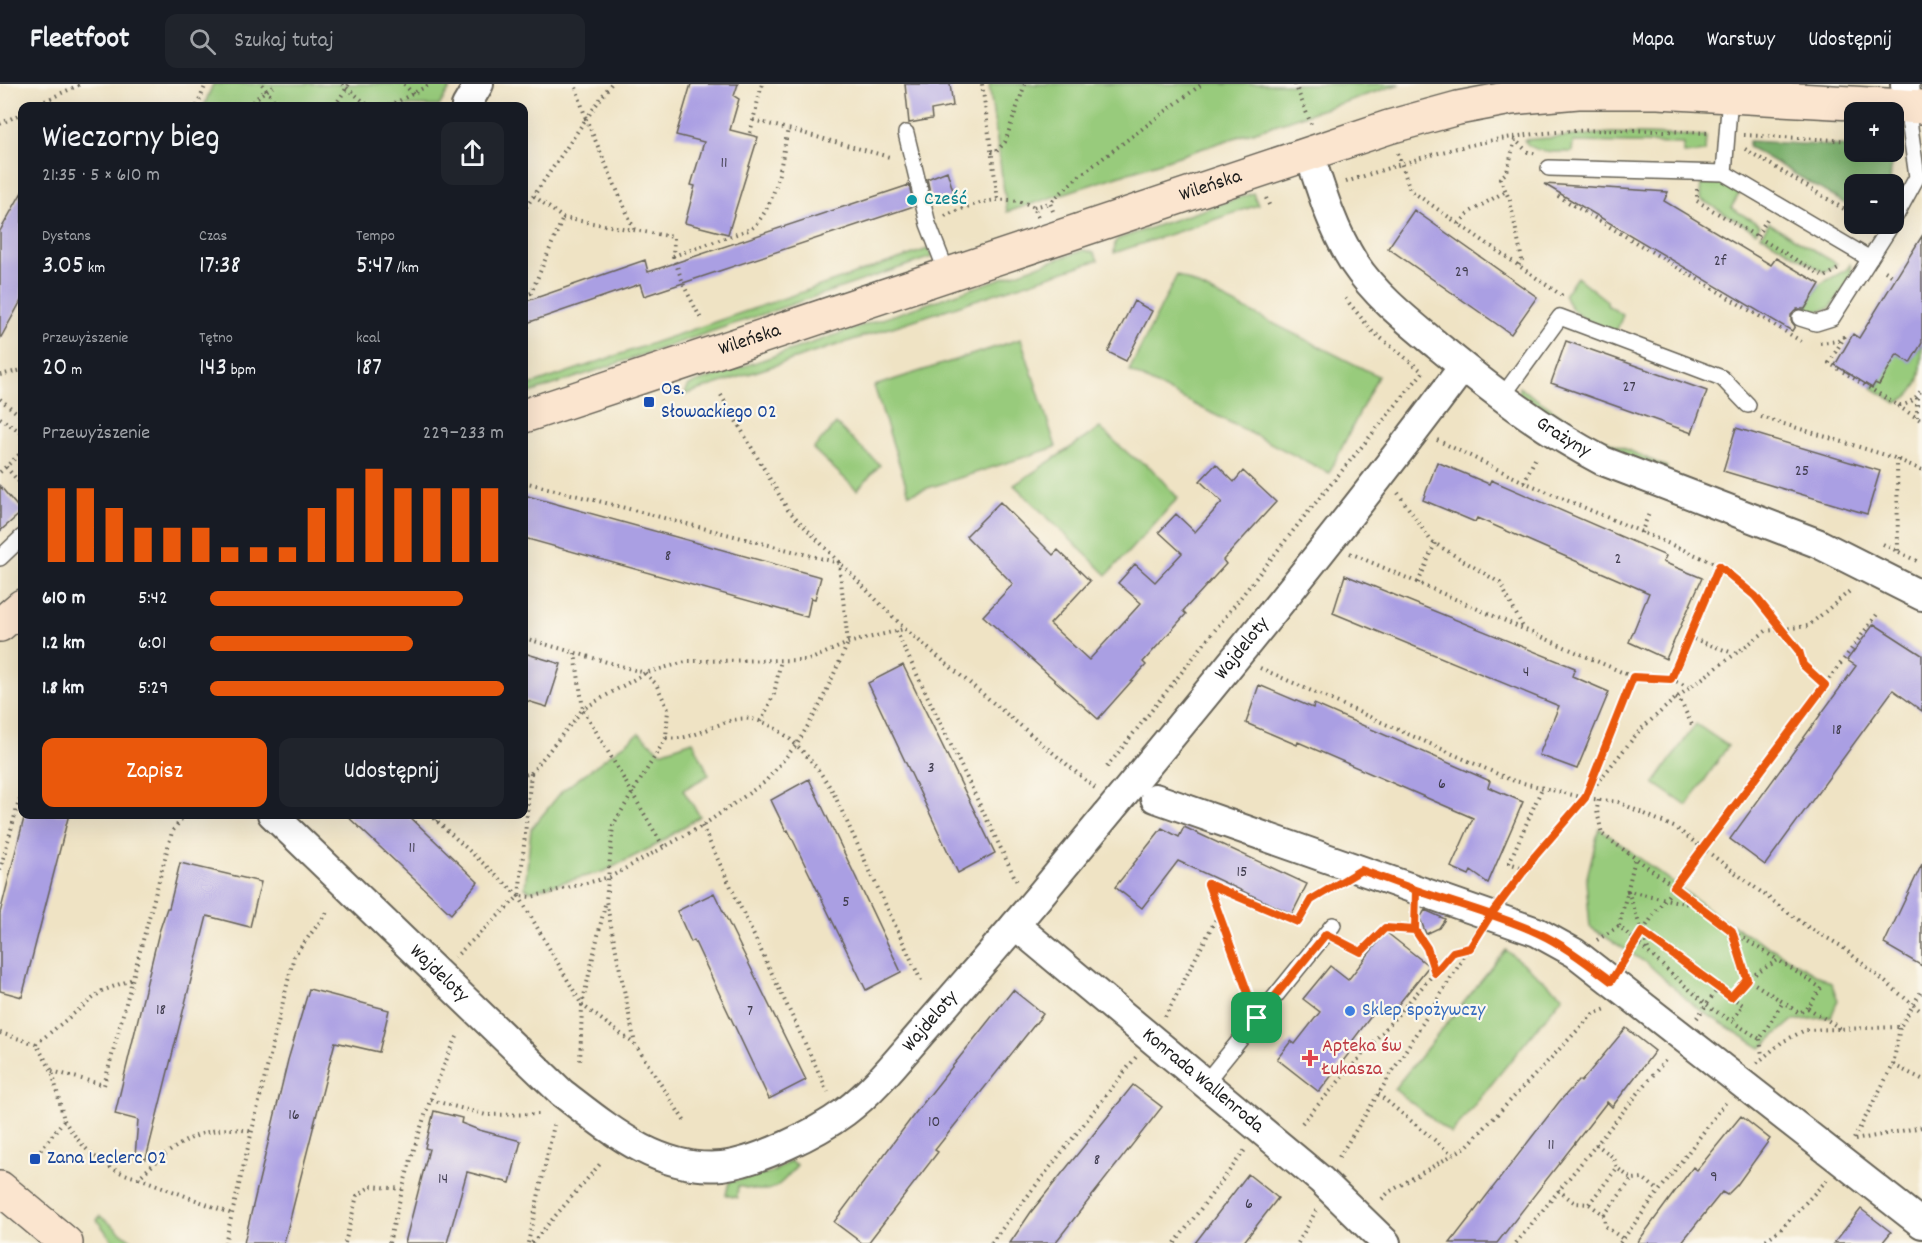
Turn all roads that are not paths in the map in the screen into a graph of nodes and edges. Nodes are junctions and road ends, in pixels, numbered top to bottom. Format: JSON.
{"nodes":[{"id":1,"x":479,"y":84,"type":"edge"},
{"id":2,"x":1730,"y":96,"type":"junction"},
{"id":3,"x":1912,"y":99,"type":"edge"},
{"id":4,"x":468,"y":102,"type":"edge"},
{"id":5,"x":906,"y":134,"type":"dead end"},
{"id":6,"x":1310,"y":140,"type":"junction"},
{"id":7,"x":1546,"y":162,"type":"road end"},
{"id":8,"x":1724,"y":173,"type":"junction"},
{"id":9,"x":1919,"y":177,"type":"edge"},
{"id":10,"x":1904,"y":202,"type":"edge"},
{"id":11,"x":1885,"y":234,"type":"edge"},
{"id":12,"x":1870,"y":259,"type":"junction"},
{"id":13,"x":948,"y":273,"type":"junction"},
{"id":14,"x":1800,"y":318,"type":"dead end"},
{"id":15,"x":1463,"y":367,"type":"junction"},
{"id":16,"x":1502,"y":397,"type":"junction"},
{"id":17,"x":1748,"y":405,"type":"road end"},
{"id":18,"x":528,"y":415,"type":"edge"},
{"id":19,"x":18,"y":541,"type":"edge"},
{"id":20,"x":0,"y":558,"type":"edge"},
{"id":21,"x":1922,"y":596,"type":"edge"},
{"id":22,"x":18,"y":609,"type":"edge"},
{"id":23,"x":0,"y":625,"type":"edge"},
{"id":24,"x":1155,"y":798,"type":"dead end"},
{"id":25,"x":277,"y":819,"type":"edge"},
{"id":26,"x":1016,"y":925,"type":"junction"},
{"id":27,"x":1330,"y":929,"type":"road end"},
{"id":28,"x":1205,"y":1083,"type":"junction"},
{"id":29,"x":0,"y":1188,"type":"edge"},
{"id":30,"x":1922,"y":1224,"type":"edge"},
{"id":31,"x":66,"y":1243,"type":"edge"},
{"id":32,"x":1386,"y":1243,"type":"edge"}],
"edges":[{"from":1,"to":4,"type":"street"},
{"from":2,"to":3,"type":"street","name":"Wileńska"},
{"from":2,"to":6,"type":"street","name":"Wileńska"},
{"from":2,"to":8,"type":"lane"},
{"from":3,"to":9,"type":"lane"},
{"from":5,"to":13,"type":"lane"},
{"from":6,"to":13,"type":"street","name":"Wileńska"},
{"from":6,"to":15,"type":"street","name":"Grażyny"},
{"from":7,"to":8,"type":"lane"},
{"from":8,"to":12,"type":"lane"},
{"from":9,"to":10,"type":"lane"},
{"from":11,"to":12,"type":"lane"},
{"from":12,"to":14,"type":"lane"},
{"from":13,"to":18,"type":"street","name":"Wileńska"},
{"from":15,"to":16,"type":"street","name":"Grażyny"},
{"from":15,"to":26,"type":"street","name":"Wajdeloty"},
{"from":16,"to":17,"type":"lane"},
{"from":16,"to":21,"type":"street","name":"Grażyny"},
{"from":19,"to":20,"type":"lane"},
{"from":22,"to":23,"type":"street"},
{"from":24,"to":30,"type":"street"},
{"from":25,"to":26,"type":"street","name":"Wajdeloty"},
{"from":26,"to":28,"type":"street","name":"Konrada Wallenroda"},
{"from":27,"to":28,"type":"lane"},
{"from":28,"to":32,"type":"street","name":"Konrada Wallenroda"},
{"from":29,"to":31,"type":"street"}]}
